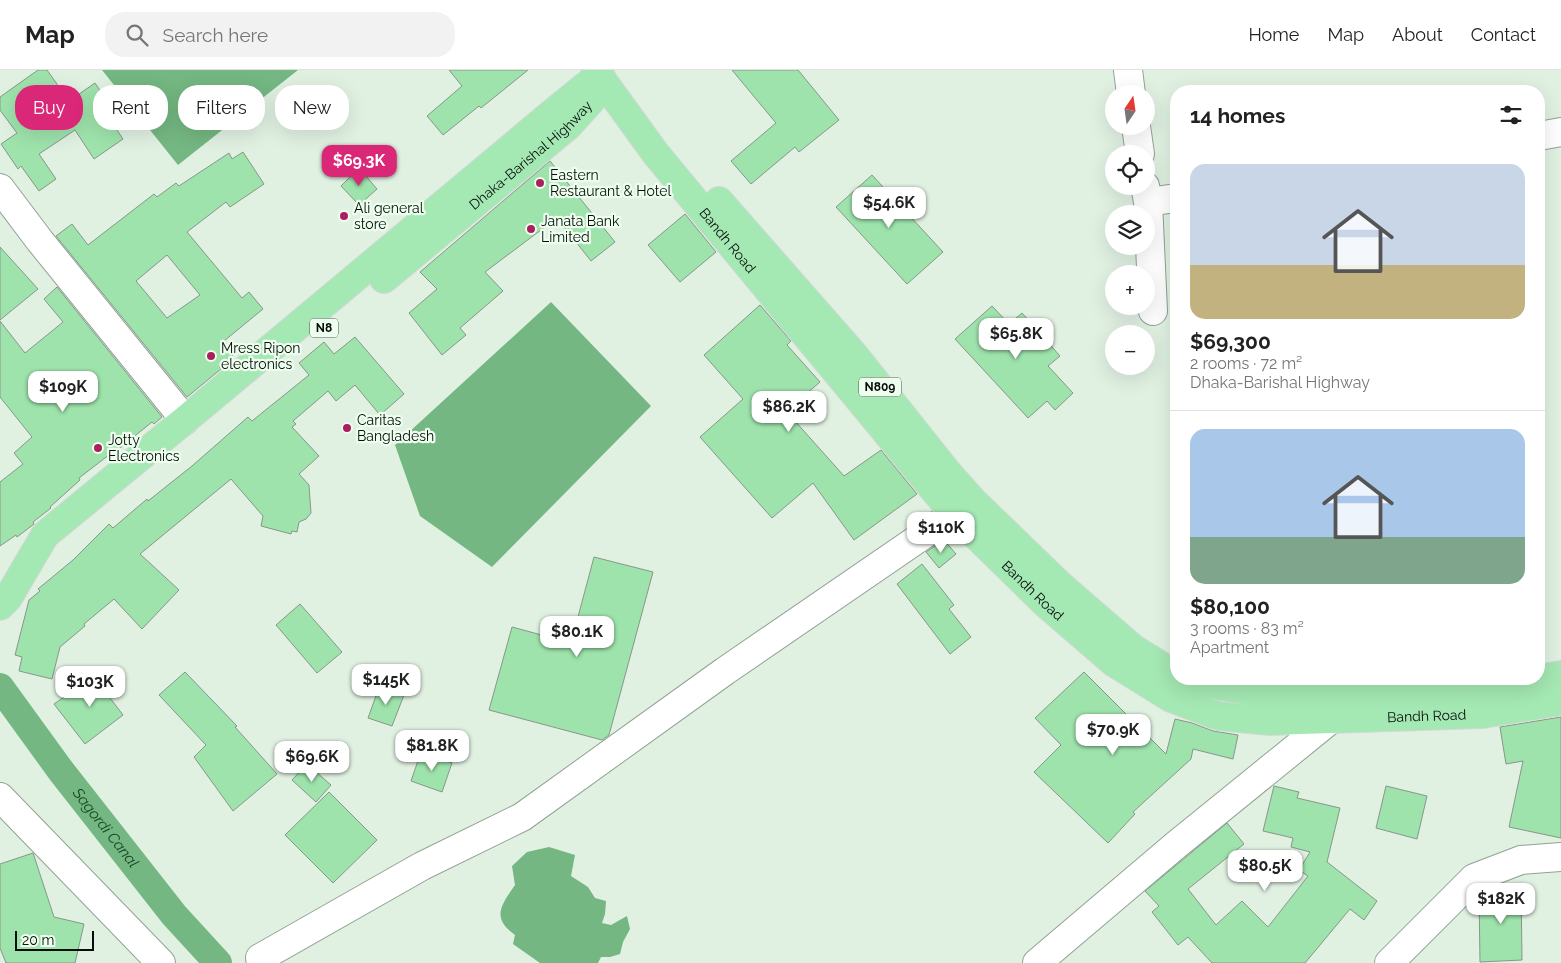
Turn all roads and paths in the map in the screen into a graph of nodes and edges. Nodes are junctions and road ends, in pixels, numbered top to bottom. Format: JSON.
{"nodes":[{"id":1,"x":1128,"y":70,"type":"edge"},
{"id":2,"x":599,"y":74,"type":"edge"},
{"id":3,"x":1130,"y":85,"type":"edge"},
{"id":4,"x":1561,"y":132,"type":"edge"},
{"id":5,"x":1545,"y":135,"type":"edge"},
{"id":6,"x":0,"y":188,"type":"edge"},
{"id":7,"x":1147,"y":195,"type":"edge"},
{"id":8,"x":1154,"y":195,"type":"edge"},
{"id":9,"x":1170,"y":197,"type":"edge"},
{"id":10,"x":1151,"y":265,"type":"edge"},
{"id":11,"x":185,"y":420,"type":"junction"},
{"id":12,"x":954,"y":514,"type":"junction"},
{"id":13,"x":29,"y":561,"type":"junction"},
{"id":14,"x":0,"y":566,"type":"edge"},
{"id":15,"x":0,"y":581,"type":"edge"},
{"id":16,"x":0,"y":606,"type":"edge"},
{"id":17,"x":1170,"y":671,"type":"edge"},
{"id":18,"x":1561,"y":675,"type":"edge"},
{"id":19,"x":1545,"y":678,"type":"edge"},
{"id":20,"x":1218,"y":685,"type":"edge"},
{"id":21,"x":1502,"y":685,"type":"edge"},
{"id":22,"x":1561,"y":701,"type":"edge"},
{"id":23,"x":1330,"y":720,"type":"junction"},
{"id":24,"x":0,"y":797,"type":"edge"},
{"id":25,"x":1561,"y":857,"type":"edge"},
{"id":26,"x":161,"y":963,"type":"edge"},
{"id":27,"x":265,"y":963,"type":"edge"},
{"id":28,"x":1037,"y":963,"type":"edge"},
{"id":29,"x":1390,"y":963,"type":"edge"}],
"edges":[{"from":1,"to":3,"type":"street"},
{"from":2,"to":11,"type":"highway","name":"Dhaka-Barishal Highway","number":"N8"},
{"from":2,"to":12,"type":"highway","name":"Bandh Road","number":"N809"},
{"from":2,"to":13,"type":"highway","name":"Dhaka-Barishal Highway","number":"N8"},
{"from":2,"to":17,"type":"highway","name":"Bandh Road","number":"N809"},
{"from":4,"to":5,"type":"street"},
{"from":6,"to":11,"type":"street"},
{"from":7,"to":10,"type":"street"},
{"from":8,"to":9,"type":"street"},
{"from":11,"to":13,"type":"highway","name":"Dhaka-Barishal Highway","number":"N8"},
{"from":12,"to":23,"type":"highway","name":"Bandh Road","number":"N809"},
{"from":12,"to":27,"type":"street"},
{"from":13,"to":14,"type":"highway","number":"N8"},
{"from":13,"to":15,"type":"highway","name":"Dhaka-Barishal Highway","number":"N8"},
{"from":13,"to":16,"type":"highway","number":"N8"},
{"from":18,"to":19,"type":"highway","name":"Bandh Road"},
{"from":20,"to":21,"type":"highway","name":"Bandh Road"},
{"from":22,"to":23,"type":"highway","name":"Bandh Road","number":"N809"},
{"from":23,"to":28,"type":"street"},
{"from":24,"to":26,"type":"street"},
{"from":25,"to":29,"type":"street"}]}
